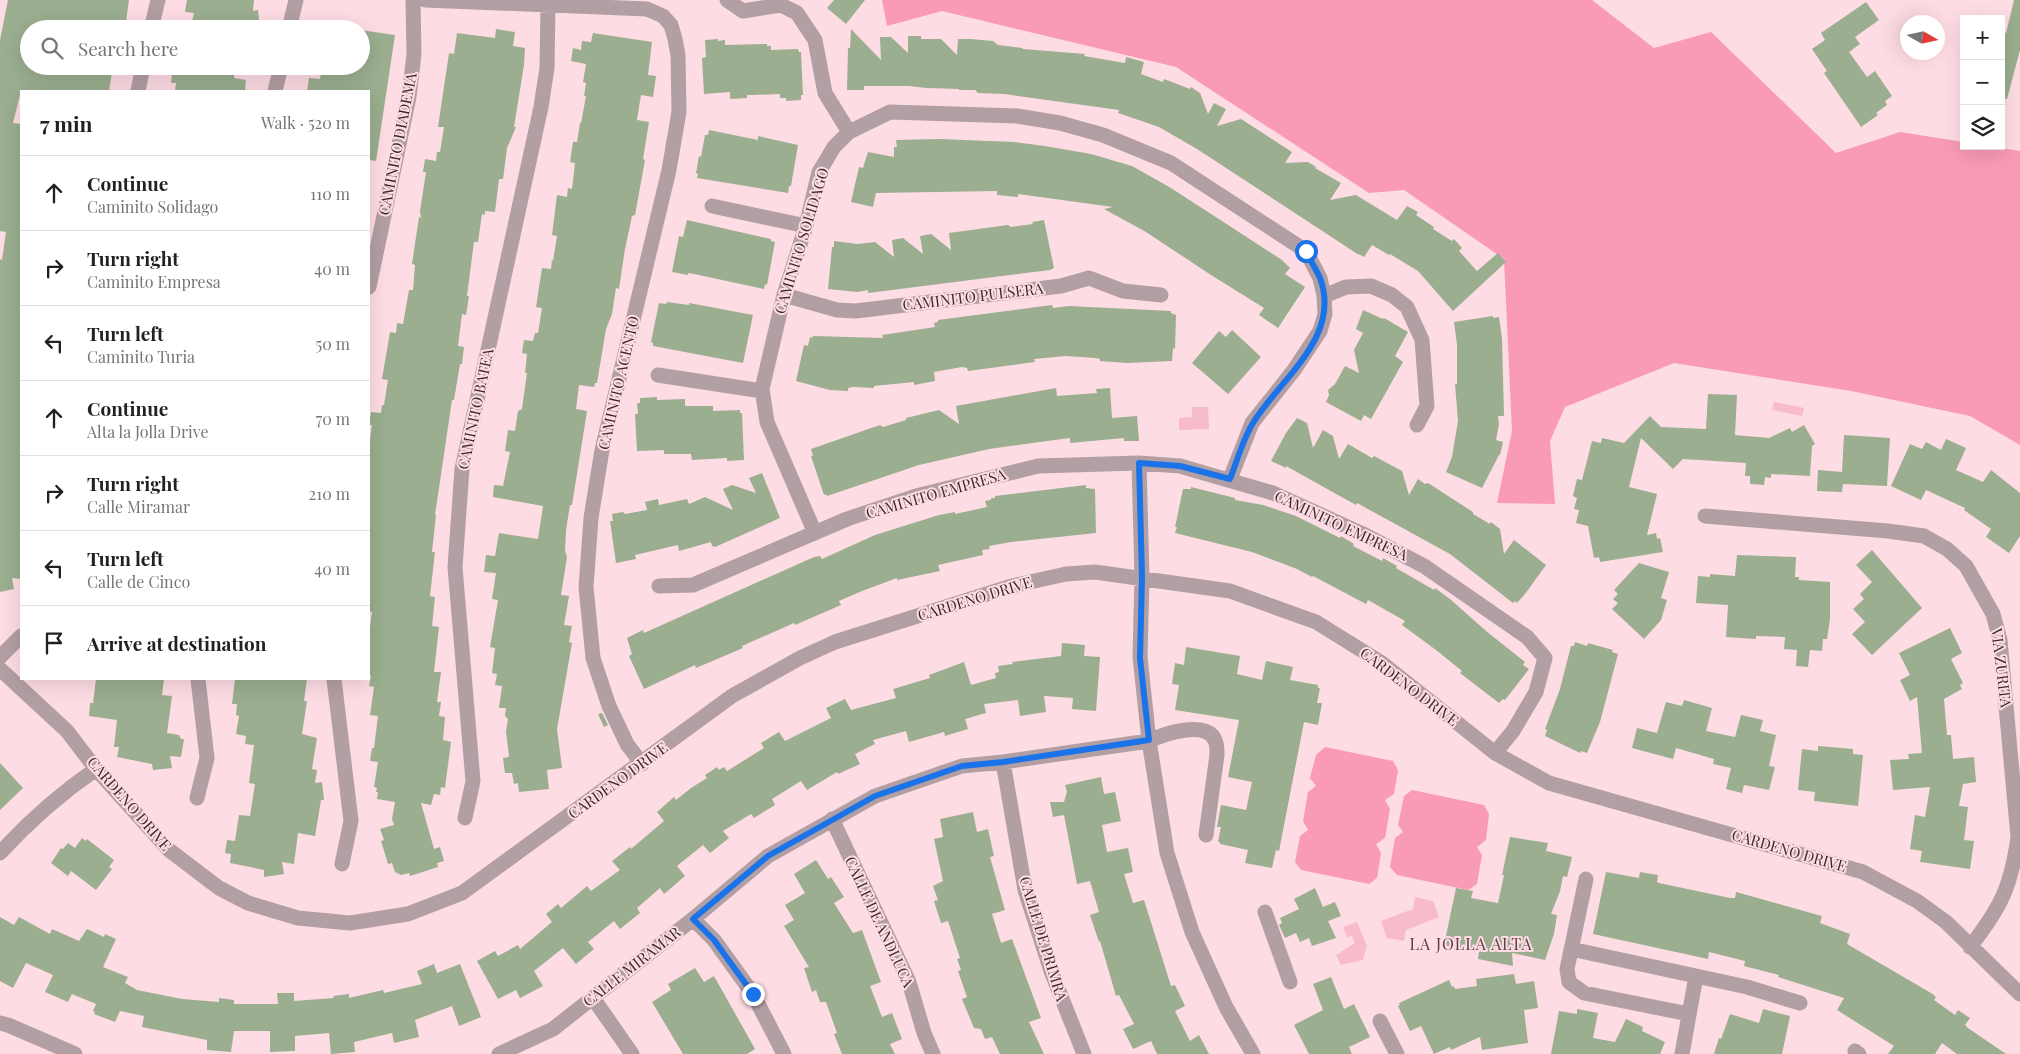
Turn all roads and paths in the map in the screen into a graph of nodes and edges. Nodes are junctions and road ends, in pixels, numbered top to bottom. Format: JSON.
{"nodes":[{"id":1,"x":158,"y":0,"type":"edge"},
{"id":2,"x":296,"y":0,"type":"edge"},
{"id":3,"x":413,"y":0,"type":"edge"},
{"id":4,"x":425,"y":0,"type":"edge"},
{"id":5,"x":727,"y":0,"type":"edge"},
{"id":6,"x":548,"y":5,"type":"junction"},
{"id":7,"x":153,"y":20,"type":"edge"},
{"id":8,"x":291,"y":20,"type":"edge"},
{"id":9,"x":141,"y":75,"type":"edge"},
{"id":10,"x":279,"y":75,"type":"edge"},
{"id":11,"x":138,"y":90,"type":"edge"},
{"id":12,"x":275,"y":90,"type":"edge"},
{"id":13,"x":849,"y":132,"type":"junction"},
{"id":14,"x":712,"y":206,"type":"dead end"},
{"id":15,"x":806,"y":226,"type":"junction"},
{"id":16,"x":370,"y":282,"type":"edge"},
{"id":17,"x":784,"y":295,"type":"junction"},
{"id":18,"x":1161,"y":295,"type":"dead end"},
{"id":19,"x":1324,"y":296,"type":"junction"},
{"id":20,"x":658,"y":375,"type":"dead end"},
{"id":21,"x":762,"y":391,"type":"junction"},
{"id":22,"x":1417,"y":425,"type":"dead end"},
{"id":23,"x":1139,"y":463,"type":"junction"},
{"id":24,"x":1230,"y":479,"type":"junction"},
{"id":25,"x":1705,"y":516,"type":"dead end"},
{"id":26,"x":815,"y":533,"type":"junction"},
{"id":27,"x":1142,"y":577,"type":"junction"},
{"id":28,"x":659,"y":586,"type":"dead end"},
{"id":29,"x":20,"y":637,"type":"edge"},
{"id":30,"x":0,"y":657,"type":"edge"},
{"id":31,"x":0,"y":669,"type":"edge"},
{"id":32,"x":198,"y":680,"type":"edge"},
{"id":33,"x":334,"y":680,"type":"edge"},
{"id":34,"x":1149,"y":740,"type":"junction"},
{"id":35,"x":1495,"y":753,"type":"junction"},
{"id":36,"x":1003,"y":762,"type":"junction"},
{"id":37,"x":642,"y":764,"type":"junction"},
{"id":38,"x":96,"y":769,"type":"junction"},
{"id":39,"x":197,"y":798,"type":"dead end"},
{"id":40,"x":465,"y":818,"type":"dead end"},
{"id":41,"x":832,"y":819,"type":"junction"},
{"id":42,"x":1206,"y":835,"type":"dead end"},
{"id":43,"x":0,"y":852,"type":"edge"},
{"id":44,"x":342,"y":864,"type":"dead end"},
{"id":45,"x":1586,"y":879,"type":"dead end"},
{"id":46,"x":1265,"y":912,"type":"dead end"},
{"id":47,"x":693,"y":919,"type":"junction"},
{"id":48,"x":1970,"y":946,"type":"junction"},
{"id":49,"x":1571,"y":949,"type":"junction"},
{"id":50,"x":1696,"y":976,"type":"junction"},
{"id":51,"x":1290,"y":982,"type":"dead end"},
{"id":52,"x":2020,"y":994,"type":"edge"},
{"id":53,"x":593,"y":998,"type":"junction"},
{"id":54,"x":1800,"y":1004,"type":"dead end"},
{"id":55,"x":1689,"y":1014,"type":"junction"},
{"id":56,"x":1380,"y":1021,"type":"dead end"},
{"id":57,"x":0,"y":1023,"type":"edge"},
{"id":58,"x":502,"y":1053,"type":"edge"},
{"id":59,"x":75,"y":1054,"type":"edge"},
{"id":60,"x":632,"y":1054,"type":"edge"},
{"id":61,"x":784,"y":1054,"type":"edge"},
{"id":62,"x":933,"y":1054,"type":"edge"},
{"id":63,"x":1084,"y":1054,"type":"edge"},
{"id":64,"x":1253,"y":1054,"type":"edge"},
{"id":65,"x":1397,"y":1054,"type":"edge"},
{"id":66,"x":1682,"y":1054,"type":"edge"}],
"edges":[{"from":1,"to":7,"type":"street"},
{"from":2,"to":8,"type":"street"},
{"from":3,"to":16,"type":"street","name":"CAMINITO DIADEMA"},
{"from":4,"to":6,"type":"street"},
{"from":5,"to":13,"type":"street"},
{"from":6,"to":37,"type":"street","name":"CAMINITO ACENTO"},
{"from":6,"to":40,"type":"street","name":"CAMINITO BATEA"},
{"from":9,"to":11,"type":"street"},
{"from":10,"to":12,"type":"street"},
{"from":13,"to":15,"type":"street","name":"CAMINITO SOLIDAGO"},
{"from":13,"to":19,"type":"street","name":"CAMINITO SOLIDAGO"},
{"from":14,"to":15,"type":"street"},
{"from":15,"to":17,"type":"street","name":"CAMINITO SOLIDAGO"},
{"from":17,"to":18,"type":"street","name":"CAMINITO PULSERA"},
{"from":17,"to":21,"type":"street","name":"CAMINITO SOLIDAGO"},
{"from":19,"to":22,"type":"street"},
{"from":19,"to":24,"type":"street","name":"CAMINITO SOLIDAGO"},
{"from":20,"to":21,"type":"street"},
{"from":21,"to":26,"type":"street","name":"CAMINITO SOLIDAGO"},
{"from":23,"to":24,"type":"street","name":"CAMINITO EMPRESA"},
{"from":23,"to":26,"type":"street","name":"CAMINITO EMPRESA"},
{"from":23,"to":27,"type":"street"},
{"from":24,"to":35,"type":"street","name":"CAMINITO EMPRESA"},
{"from":25,"to":48,"type":"street","name":"VIA ZURITA"},
{"from":26,"to":28,"type":"street","name":"CAMINITO EMPRESA"},
{"from":27,"to":34,"type":"street"},
{"from":27,"to":35,"type":"street","name":"CARDENO DRIVE"},
{"from":27,"to":37,"type":"street","name":"CARDENO DRIVE"},
{"from":29,"to":30,"type":"street"},
{"from":31,"to":38,"type":"street","name":"CARDENO DRIVE"},
{"from":32,"to":39,"type":"street"},
{"from":33,"to":44,"type":"street"},
{"from":34,"to":36,"type":"street","name":"CALLE MIRAMAR"},
{"from":34,"to":42,"type":"street","name":"CALLE MIRAMAR"},
{"from":34,"to":64,"type":"street"},
{"from":35,"to":48,"type":"street","name":"CARDENO DRIVE"},
{"from":36,"to":41,"type":"street","name":"CALLE MIRAMAR"},
{"from":36,"to":63,"type":"street","name":"CALLE DE PRIMRA"},
{"from":37,"to":38,"type":"street","name":"CARDENO DRIVE"},
{"from":38,"to":43,"type":"street"},
{"from":41,"to":47,"type":"street","name":"CALLE MIRAMAR"},
{"from":41,"to":62,"type":"street","name":"CALLE DE ANDLUCA"},
{"from":45,"to":49,"type":"street"},
{"from":46,"to":51,"type":"street"},
{"from":47,"to":53,"type":"street","name":"CALLE MIRAMAR"},
{"from":47,"to":61,"type":"street"},
{"from":48,"to":52,"type":"street","name":"CARDENO DRIVE"},
{"from":49,"to":50,"type":"street"},
{"from":49,"to":55,"type":"street"},
{"from":50,"to":54,"type":"street"},
{"from":50,"to":55,"type":"street"},
{"from":53,"to":58,"type":"street","name":"CALLE MIRAMAR"},
{"from":53,"to":60,"type":"street"},
{"from":55,"to":66,"type":"street"},
{"from":56,"to":65,"type":"street"},
{"from":57,"to":59,"type":"street"}]}
